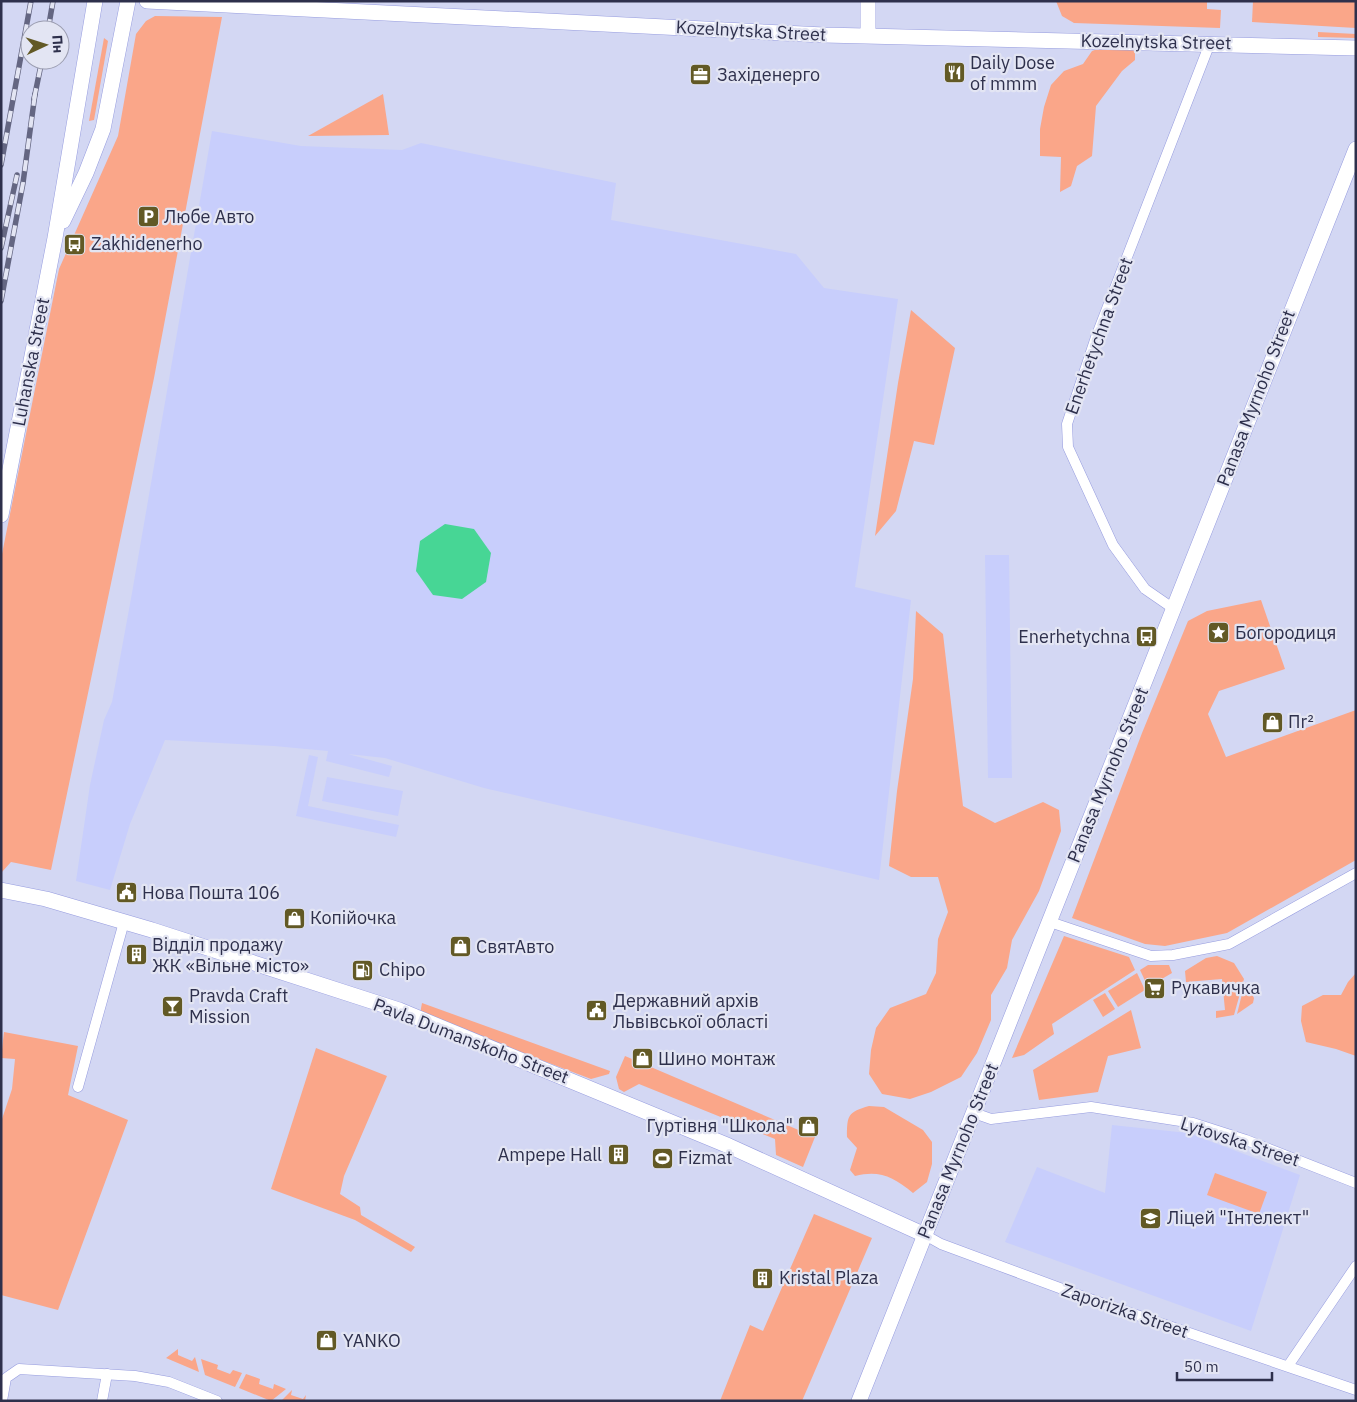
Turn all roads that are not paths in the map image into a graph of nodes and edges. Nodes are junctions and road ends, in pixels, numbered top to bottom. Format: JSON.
{"nodes":[{"id":1,"x":95,"y":1,"type":"edge"},
{"id":2,"x":128,"y":1,"type":"edge"},
{"id":3,"x":147,"y":1,"type":"edge"},
{"id":4,"x":868,"y":1,"type":"edge"},
{"id":5,"x":868,"y":35,"type":"junction"},
{"id":6,"x":1210,"y":43,"type":"junction"},
{"id":7,"x":1356,"y":48,"type":"edge"},
{"id":8,"x":1356,"y":149,"type":"edge"},
{"id":9,"x":55,"y":238,"type":"junction"},
{"id":10,"x":1,"y":515,"type":"edge"},
{"id":11,"x":1174,"y":609,"type":"junction"},
{"id":12,"x":1356,"y":872,"type":"edge"},
{"id":13,"x":1,"y":890,"type":"edge"},
{"id":14,"x":124,"y":922,"type":"junction"},
{"id":15,"x":1050,"y":922,"type":"junction"},
{"id":16,"x":78,"y":1087,"type":"dead end"},
{"id":17,"x":974,"y":1113,"type":"junction"},
{"id":18,"x":1356,"y":1183,"type":"edge"},
{"id":19,"x":925,"y":1235,"type":"junction"},
{"id":20,"x":1356,"y":1266,"type":"edge"},
{"id":21,"x":1288,"y":1366,"type":"junction"},
{"id":22,"x":107,"y":1374,"type":"junction"},
{"id":23,"x":1356,"y":1390,"type":"edge"},
{"id":24,"x":2,"y":1401,"type":"edge"},
{"id":25,"x":102,"y":1401,"type":"edge"},
{"id":26,"x":217,"y":1401,"type":"edge"},
{"id":27,"x":859,"y":1401,"type":"edge"}],
"edges":[{"from":1,"to":9,"type":"street","name":"Luhanska Street"},
{"from":2,"to":9,"type":"street","name":"Luhanska Street"},
{"from":3,"to":5,"type":"street","name":"Kozelnytska Street"},
{"from":4,"to":5,"type":"street"},
{"from":5,"to":6,"type":"street","name":"Kozelnytska Street"},
{"from":6,"to":7,"type":"street","name":"Kozelnytska Street"},
{"from":6,"to":11,"type":"street","name":"Enerhetychna Street"},
{"from":8,"to":11,"type":"street","name":"Panasa Myrnoho Street"},
{"from":9,"to":10,"type":"street","name":"Luhanska Street"},
{"from":11,"to":15,"type":"street","name":"Panasa Myrnoho Street"},
{"from":12,"to":15,"type":"street"},
{"from":13,"to":14,"type":"street","name":"Pavla Dumanskoho Street"},
{"from":14,"to":16,"type":"street"},
{"from":14,"to":19,"type":"street","name":"Pavla Dumanskoho Street"},
{"from":15,"to":17,"type":"street","name":"Panasa Myrnoho Street"},
{"from":17,"to":18,"type":"street","name":"Lytovska Street"},
{"from":17,"to":19,"type":"street","name":"Panasa Myrnoho Street"},
{"from":19,"to":21,"type":"street","name":"Zaporizka Street"},
{"from":19,"to":27,"type":"street","name":"Panasa Myrnoho Street"},
{"from":20,"to":21,"type":"street"},
{"from":21,"to":23,"type":"street","name":"Zaporizka Street"},
{"from":22,"to":24,"type":"street"},
{"from":22,"to":25,"type":"street"},
{"from":22,"to":26,"type":"street"}]}
